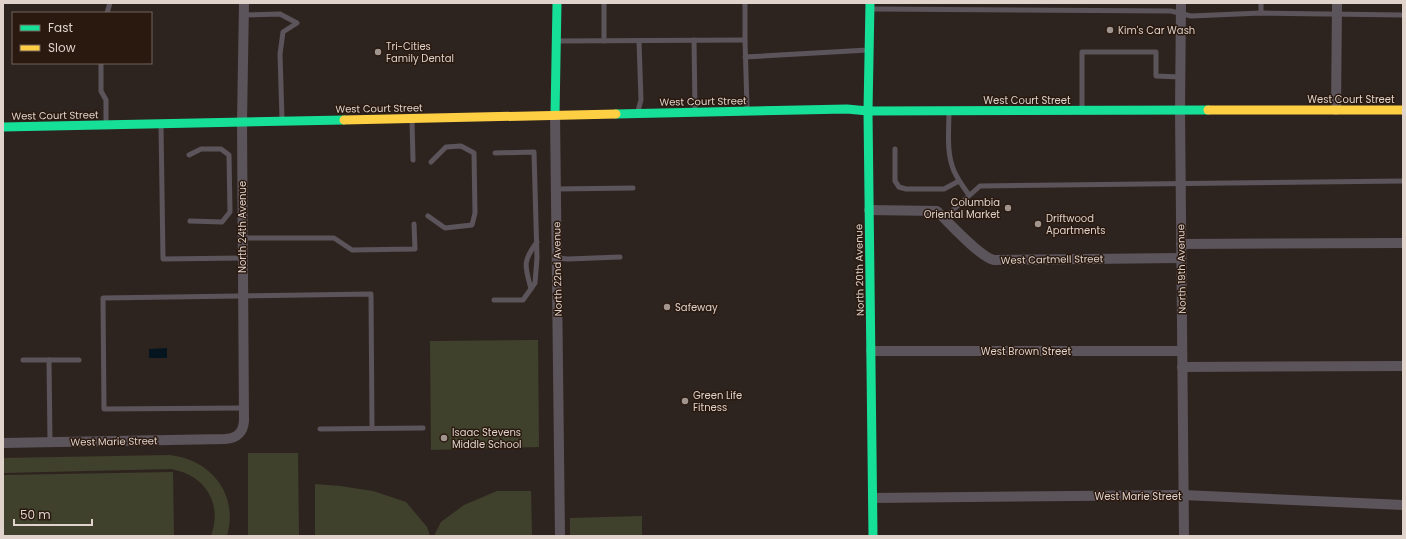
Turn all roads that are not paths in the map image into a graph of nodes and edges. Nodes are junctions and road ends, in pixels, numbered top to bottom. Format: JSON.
{"nodes":[{"id":1,"x":244,"y":3,"type":"edge"},
{"id":2,"x":557,"y":3,"type":"edge"},
{"id":3,"x":604,"y":3,"type":"edge"},
{"id":4,"x":745,"y":3,"type":"edge"},
{"id":5,"x":1181,"y":3,"type":"edge"},
{"id":6,"x":1261,"y":3,"type":"edge"},
{"id":7,"x":1337,"y":3,"type":"edge"},
{"id":8,"x":870,"y":6,"type":"edge"},
{"id":9,"x":1261,"y":13,"type":"junction"},
{"id":10,"x":1181,"y":14,"type":"junction"},
{"id":11,"x":1337,"y":14,"type":"junction"},
{"id":12,"x":243,"y":15,"type":"junction"},
{"id":13,"x":1403,"y":15,"type":"edge"},
{"id":14,"x":694,"y":40,"type":"junction"},
{"id":15,"x":744,"y":40,"type":"junction"},
{"id":16,"x":556,"y":41,"type":"junction"},
{"id":17,"x":604,"y":41,"type":"junction"},
{"id":18,"x":639,"y":41,"type":"junction"},
{"id":19,"x":869,"y":50,"type":"junction"},
{"id":20,"x":745,"y":56,"type":"junction"},
{"id":21,"x":101,"y":64,"type":"edge"},
{"id":22,"x":1180,"y":76,"type":"junction"},
{"id":23,"x":1082,"y":110,"type":"junction"},
{"id":24,"x":1180,"y":110,"type":"junction"},
{"id":25,"x":1336,"y":110,"type":"junction"},
{"id":26,"x":1403,"y":110,"type":"edge"},
{"id":27,"x":747,"y":111,"type":"junction"},
{"id":28,"x":868,"y":111,"type":"junction"},
{"id":29,"x":949,"y":111,"type":"junction"},
{"id":30,"x":695,"y":112,"type":"junction"},
{"id":31,"x":637,"y":114,"type":"junction"},
{"id":32,"x":555,"y":115,"type":"junction"},
{"id":33,"x":412,"y":118,"type":"junction"},
{"id":34,"x":282,"y":121,"type":"junction"},
{"id":35,"x":242,"y":122,"type":"junction"},
{"id":36,"x":162,"y":124,"type":"junction"},
{"id":37,"x":106,"y":125,"type":"junction"},
{"id":38,"x":3,"y":127,"type":"edge"},
{"id":39,"x":895,"y":148,"type":"dead end"},
{"id":40,"x":495,"y":153,"type":"dead end"},
{"id":41,"x":189,"y":155,"type":"dead end"},
{"id":42,"x":413,"y":160,"type":"dead end"},
{"id":43,"x":431,"y":162,"type":"dead end"},
{"id":44,"x":959,"y":181,"type":"junction"},
{"id":45,"x":1403,"y":182,"type":"edge"},
{"id":46,"x":1180,"y":184,"type":"junction"},
{"id":47,"x":633,"y":188,"type":"dead end"},
{"id":48,"x":556,"y":189,"type":"junction"},
{"id":49,"x":970,"y":195,"type":"junction"},
{"id":50,"x":869,"y":210,"type":"junction"},
{"id":51,"x":428,"y":216,"type":"dead end"},
{"id":52,"x":944,"y":218,"type":"junction"},
{"id":53,"x":190,"y":221,"type":"dead end"},
{"id":54,"x":414,"y":224,"type":"dead end"},
{"id":55,"x":242,"y":238,"type":"junction"},
{"id":56,"x":537,"y":242,"type":"junction"},
{"id":57,"x":1403,"y":243,"type":"edge"},
{"id":58,"x":1181,"y":244,"type":"junction"},
{"id":59,"x":620,"y":257,"type":"dead end"},
{"id":60,"x":242,"y":258,"type":"junction"},
{"id":61,"x":557,"y":258,"type":"junction"},
{"id":62,"x":1181,"y":258,"type":"junction"},
{"id":63,"x":531,"y":289,"type":"junction"},
{"id":64,"x":243,"y":296,"type":"junction"},
{"id":65,"x":494,"y":300,"type":"dead end"},
{"id":66,"x":871,"y":351,"type":"junction"},
{"id":67,"x":1182,"y":351,"type":"junction"},
{"id":68,"x":23,"y":360,"type":"dead end"},
{"id":69,"x":49,"y":360,"type":"junction"},
{"id":70,"x":80,"y":360,"type":"dead end"},
{"id":71,"x":1403,"y":366,"type":"edge"},
{"id":72,"x":1182,"y":367,"type":"junction"},
{"id":73,"x":244,"y":408,"type":"junction"},
{"id":74,"x":372,"y":428,"type":"junction"},
{"id":75,"x":423,"y":428,"type":"dead end"},
{"id":76,"x":320,"y":429,"type":"dead end"},
{"id":77,"x":225,"y":439,"type":"joint"},
{"id":78,"x":50,"y":442,"type":"junction"},
{"id":79,"x":3,"y":443,"type":"edge"},
{"id":80,"x":1183,"y":495,"type":"junction"},
{"id":81,"x":873,"y":498,"type":"junction"},
{"id":82,"x":1403,"y":505,"type":"edge"},
{"id":83,"x":560,"y":536,"type":"edge"},
{"id":84,"x":873,"y":536,"type":"edge"},
{"id":85,"x":1184,"y":536,"type":"edge"}],
"edges":[{"from":1,"to":12,"type":"street","name":"North 24th Avenue"},
{"from":2,"to":16,"type":"main road","name":"North 22nd Avenue"},
{"from":3,"to":17,"type":"lane"},
{"from":4,"to":15,"type":"lane"},
{"from":5,"to":10,"type":"street","name":"North 19th Avenue"},
{"from":6,"to":9,"type":"lane"},
{"from":7,"to":11,"type":"street"},
{"from":8,"to":10,"type":"lane"},
{"from":8,"to":19,"type":"main road","name":"North 20th Avenue"},
{"from":9,"to":10,"type":"lane"},
{"from":9,"to":11,"type":"lane"},
{"from":10,"to":22,"type":"street","name":"North 19th Avenue"},
{"from":11,"to":13,"type":"lane"},
{"from":11,"to":25,"type":"street"},
{"from":12,"to":34,"type":"lane"},
{"from":12,"to":35,"type":"street","name":"North 24th Avenue"},
{"from":14,"to":15,"type":"lane"},
{"from":14,"to":18,"type":"lane"},
{"from":14,"to":30,"type":"lane"},
{"from":15,"to":20,"type":"lane"},
{"from":16,"to":17,"type":"lane"},
{"from":16,"to":32,"type":"main road","name":"North 22nd Avenue"},
{"from":17,"to":18,"type":"lane"},
{"from":18,"to":31,"type":"lane"},
{"from":19,"to":20,"type":"lane"},
{"from":19,"to":28,"type":"main road","name":"North 20th Avenue"},
{"from":20,"to":27,"type":"lane"},
{"from":21,"to":37,"type":"lane"},
{"from":22,"to":23,"type":"lane"},
{"from":22,"to":24,"type":"street","name":"North 19th Avenue"},
{"from":23,"to":24,"type":"main road","name":"West Court Street"},
{"from":23,"to":29,"type":"main road","name":"West Court Street"},
{"from":24,"to":25,"type":"main road","name":"West Court Street"},
{"from":24,"to":46,"type":"street","name":"North 19th Avenue"},
{"from":25,"to":26,"type":"main road","name":"West Court Street"},
{"from":27,"to":28,"type":"main road","name":"West Court Street"},
{"from":27,"to":30,"type":"main road","name":"West Court Street"},
{"from":28,"to":29,"type":"main road","name":"West Court Street"},
{"from":28,"to":50,"type":"main road","name":"North 20th Avenue"},
{"from":29,"to":44,"type":"lane"},
{"from":30,"to":31,"type":"main road","name":"West Court Street"},
{"from":31,"to":32,"type":"main road","name":"West Court Street"},
{"from":32,"to":33,"type":"main road","name":"West Court Street"},
{"from":32,"to":48,"type":"street","name":"North 22nd Avenue"},
{"from":33,"to":34,"type":"main road","name":"West Court Street"},
{"from":33,"to":42,"type":"lane"},
{"from":34,"to":35,"type":"main road","name":"West Court Street"},
{"from":35,"to":36,"type":"main road","name":"West Court Street"},
{"from":35,"to":55,"type":"street","name":"North 24th Avenue"},
{"from":36,"to":37,"type":"main road","name":"West Court Street"},
{"from":36,"to":60,"type":"lane"},
{"from":37,"to":38,"type":"main road","name":"West Court Street"},
{"from":39,"to":44,"type":"lane"},
{"from":40,"to":56,"type":"lane"},
{"from":41,"to":53,"type":"lane"},
{"from":43,"to":51,"type":"lane"},
{"from":44,"to":49,"type":"lane"},
{"from":45,"to":46,"type":"lane"},
{"from":46,"to":49,"type":"lane"},
{"from":46,"to":58,"type":"street","name":"North 19th Avenue"},
{"from":47,"to":48,"type":"lane"},
{"from":48,"to":61,"type":"street","name":"North 22nd Avenue"},
{"from":49,"to":52,"type":"lane"},
{"from":50,"to":52,"type":"street","name":"West Cartmell Street"},
{"from":50,"to":66,"type":"main road","name":"North 20th Avenue"},
{"from":52,"to":62,"type":"street","name":"West Cartmell Street"},
{"from":54,"to":55,"type":"lane"},
{"from":55,"to":60,"type":"street","name":"North 24th Avenue"},
{"from":56,"to":63,"type":"lane"},
{"from":56,"to":63,"type":"lane"},
{"from":57,"to":58,"type":"street"},
{"from":58,"to":62,"type":"street","name":"North 19th Avenue"},
{"from":59,"to":61,"type":"lane"},
{"from":60,"to":64,"type":"street","name":"North 24th Avenue"},
{"from":61,"to":83,"type":"street","name":"North 22nd Avenue"},
{"from":62,"to":67,"type":"street","name":"North 19th Avenue"},
{"from":63,"to":65,"type":"lane"},
{"from":64,"to":73,"type":"street","name":"North 24th Avenue"},
{"from":64,"to":73,"type":"lane"},
{"from":64,"to":74,"type":"lane"},
{"from":66,"to":67,"type":"street","name":"West Brown Street"},
{"from":66,"to":81,"type":"main road","name":"North 20th Avenue"},
{"from":67,"to":72,"type":"street","name":"North 19th Avenue"},
{"from":68,"to":69,"type":"lane"},
{"from":69,"to":70,"type":"lane"},
{"from":69,"to":78,"type":"lane"},
{"from":71,"to":72,"type":"street"},
{"from":72,"to":80,"type":"street","name":"North 19th Avenue"},
{"from":73,"to":77,"type":"street","name":"North 24th Avenue"},
{"from":74,"to":75,"type":"lane"},
{"from":74,"to":76,"type":"lane"},
{"from":77,"to":78,"type":"street","name":"West Marie Street"},
{"from":78,"to":79,"type":"street","name":"West Marie Street"},
{"from":80,"to":81,"type":"street","name":"West Marie Street"},
{"from":80,"to":82,"type":"street","name":"West Marie Street"},
{"from":80,"to":85,"type":"street","name":"North 19th Avenue"},
{"from":81,"to":84,"type":"main road","name":"North 20th Avenue"}]}
